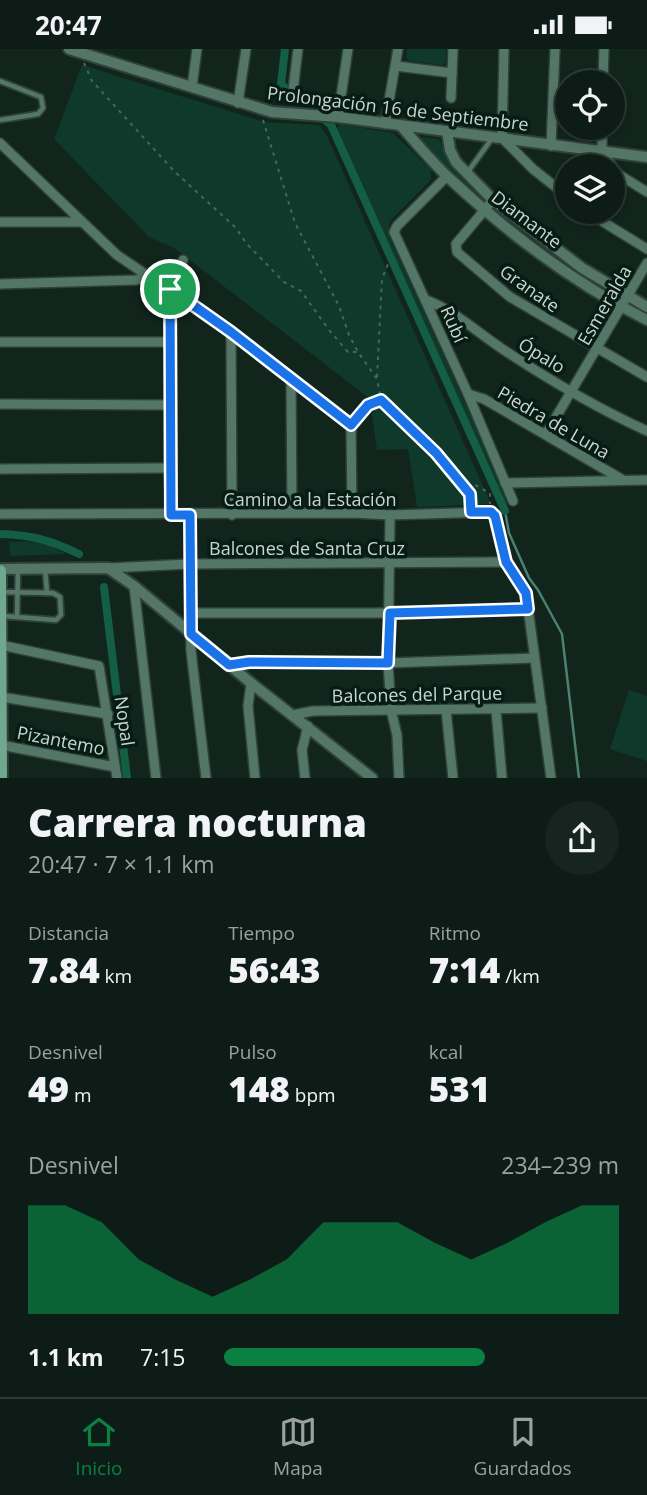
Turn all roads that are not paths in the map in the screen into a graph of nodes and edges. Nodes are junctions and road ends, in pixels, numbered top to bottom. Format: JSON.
{"nodes":[{"id":1,"x":69,"y":49,"type":"edge"},
{"id":2,"x":197,"y":49,"type":"edge"},
{"id":3,"x":246,"y":49,"type":"edge"},
{"id":4,"x":298,"y":49,"type":"edge"},
{"id":5,"x":348,"y":49,"type":"edge"},
{"id":6,"x":398,"y":49,"type":"edge"},
{"id":7,"x":453,"y":49,"type":"edge"},
{"id":8,"x":504,"y":49,"type":"edge"},
{"id":9,"x":555,"y":49,"type":"edge"},
{"id":10,"x":604,"y":49,"type":"edge"},
{"id":11,"x":396,"y":67,"type":"junction"},
{"id":12,"x":603,"y":70,"type":"edge"},
{"id":13,"x":452,"y":73,"type":"junction"},
{"id":14,"x":0,"y":81,"type":"edge"},
{"id":15,"x":192,"y":87,"type":"junction"},
{"id":16,"x":293,"y":90,"type":"dead end"},
{"id":17,"x":451,"y":98,"type":"dead end"},
{"id":18,"x":238,"y":103,"type":"junction"},
{"id":19,"x":338,"y":117,"type":"junction"},
{"id":20,"x":0,"y":120,"type":"edge"},
{"id":21,"x":385,"y":124,"type":"junction"},
{"id":22,"x":402,"y":127,"type":"junction"},
{"id":23,"x":447,"y":131,"type":"junction"},
{"id":24,"x":497,"y":138,"type":"junction"},
{"id":25,"x":602,"y":140,"type":"edge"},
{"id":26,"x":0,"y":143,"type":"edge"},
{"id":27,"x":551,"y":146,"type":"junction"},
{"id":28,"x":602,"y":151,"type":"junction"},
{"id":29,"x":604,"y":154,"type":"edge"},
{"id":30,"x":647,"y":157,"type":"edge"},
{"id":31,"x":467,"y":173,"type":"junction"},
{"id":32,"x":447,"y":176,"type":"junction"},
{"id":33,"x":625,"y":179,"type":"edge"},
{"id":34,"x":555,"y":186,"type":"edge"},
{"id":35,"x":647,"y":193,"type":"edge"},
{"id":36,"x":493,"y":200,"type":"junction"},
{"id":37,"x":485,"y":211,"type":"junction"},
{"id":38,"x":0,"y":222,"type":"edge"},
{"id":39,"x":82,"y":222,"type":"junction"},
{"id":40,"x":606,"y":224,"type":"edge"},
{"id":41,"x":647,"y":249,"type":"edge"},
{"id":42,"x":183,"y":260,"type":"dead end"},
{"id":43,"x":647,"y":263,"type":"edge"},
{"id":44,"x":148,"y":276,"type":"junction"},
{"id":45,"x":0,"y":284,"type":"edge"},
{"id":46,"x":170,"y":289,"type":"junction"},
{"id":47,"x":426,"y":300,"type":"junction"},
{"id":48,"x":625,"y":302,"type":"junction"},
{"id":49,"x":647,"y":307,"type":"edge"},
{"id":50,"x":647,"y":320,"type":"edge"},
{"id":51,"x":231,"y":332,"type":"junction"},
{"id":52,"x":0,"y":342,"type":"edge"},
{"id":53,"x":170,"y":342,"type":"junction"},
{"id":54,"x":596,"y":349,"type":"junction"},
{"id":55,"x":647,"y":377,"type":"edge"},
{"id":56,"x":291,"y":379,"type":"junction"},
{"id":57,"x":572,"y":391,"type":"junction"},
{"id":58,"x":468,"y":394,"type":"junction"},
{"id":59,"x":0,"y":404,"type":"edge"},
{"id":60,"x":170,"y":405,"type":"junction"},
{"id":61,"x":368,"y":405,"type":"road end"},
{"id":62,"x":351,"y":425,"type":"junction"},
{"id":63,"x":647,"y":431,"type":"edge"},
{"id":64,"x":546,"y":434,"type":"junction"},
{"id":65,"x":169,"y":468,"type":"junction"},
{"id":66,"x":0,"y":469,"type":"edge"},
{"id":67,"x":647,"y":479,"type":"edge"},
{"id":68,"x":623,"y":480,"type":"junction"},
{"id":69,"x":505,"y":483,"type":"junction"},
{"id":70,"x":513,"y":501,"type":"dead end"},
{"id":71,"x":292,"y":513,"type":"junction"},
{"id":72,"x":352,"y":513,"type":"junction"},
{"id":73,"x":0,"y":514,"type":"edge"},
{"id":74,"x":171,"y":515,"type":"junction"},
{"id":75,"x":190,"y":515,"type":"junction"},
{"id":76,"x":232,"y":515,"type":"junction"},
{"id":77,"x":390,"y":515,"type":"junction"},
{"id":78,"x":506,"y":562,"type":"junction"},
{"id":79,"x":189,"y":564,"type":"junction"},
{"id":80,"x":388,"y":564,"type":"junction"},
{"id":81,"x":18,"y":568,"type":"junction"},
{"id":82,"x":45,"y":568,"type":"junction"},
{"id":83,"x":108,"y":568,"type":"junction"},
{"id":84,"x":0,"y":570,"type":"edge"},
{"id":85,"x":134,"y":586,"type":"junction"},
{"id":86,"x":0,"y":592,"type":"edge"},
{"id":87,"x":17,"y":592,"type":"junction"},
{"id":88,"x":47,"y":593,"type":"junction"},
{"id":89,"x":528,"y":609,"type":"junction"},
{"id":90,"x":190,"y":613,"type":"junction"},
{"id":91,"x":390,"y":613,"type":"junction"},
{"id":92,"x":0,"y":616,"type":"edge"},
{"id":93,"x":17,"y":617,"type":"junction"},
{"id":94,"x":191,"y":634,"type":"junction"},
{"id":95,"x":1,"y":645,"type":"edge"},
{"id":96,"x":534,"y":658,"type":"junction"},
{"id":97,"x":388,"y":663,"type":"junction"},
{"id":98,"x":229,"y":665,"type":"junction"},
{"id":99,"x":251,"y":684,"type":"junction"},
{"id":100,"x":1,"y":697,"type":"edge"},
{"id":101,"x":542,"y":708,"type":"junction"},
{"id":102,"x":391,"y":710,"type":"junction"},
{"id":103,"x":446,"y":710,"type":"junction"},
{"id":104,"x":496,"y":710,"type":"junction"},
{"id":105,"x":108,"y":713,"type":"junction"},
{"id":106,"x":292,"y":715,"type":"junction"},
{"id":107,"x":308,"y":726,"type":"junction"},
{"id":108,"x":1,"y":745,"type":"edge"},
{"id":109,"x":115,"y":767,"type":"junction"},
{"id":110,"x":359,"y":773,"type":"edge"},
{"id":111,"x":1,"y":778,"type":"edge"},
{"id":112,"x":117,"y":778,"type":"edge"},
{"id":113,"x":156,"y":778,"type":"edge"},
{"id":114,"x":206,"y":778,"type":"edge"},
{"id":115,"x":255,"y":778,"type":"edge"},
{"id":116,"x":305,"y":778,"type":"edge"},
{"id":117,"x":372,"y":778,"type":"edge"},
{"id":118,"x":398,"y":778,"type":"edge"},
{"id":119,"x":453,"y":778,"type":"edge"},
{"id":120,"x":502,"y":778,"type":"edge"},
{"id":121,"x":551,"y":778,"type":"edge"}],
"edges":[{"from":1,"to":15,"type":"street","name":"Prolongación 16 de Septiembre"},
{"from":2,"to":15,"type":"street"},
{"from":3,"to":18,"type":"street"},
{"from":4,"to":16,"type":"street"},
{"from":5,"to":19,"type":"street"},
{"from":6,"to":11,"type":"street"},
{"from":7,"to":13,"type":"street"},
{"from":8,"to":24,"type":"street"},
{"from":9,"to":27,"type":"street"},
{"from":10,"to":12,"type":"street"},
{"from":11,"to":13,"type":"street"},
{"from":11,"to":21,"type":"street"},
{"from":13,"to":17,"type":"street"},
{"from":14,"to":20,"type":"lane"},
{"from":15,"to":18,"type":"street","name":"Prolongación 16 de Septiembre"},
{"from":18,"to":19,"type":"street","name":"Prolongación 16 de Septiembre"},
{"from":19,"to":21,"type":"street","name":"Prolongación 16 de Septiembre"},
{"from":21,"to":22,"type":"street","name":"Prolongación 16 de Septiembre"},
{"from":22,"to":23,"type":"street","name":"Prolongación 16 de Septiembre"},
{"from":22,"to":32,"type":"street","name":"Diamante"},
{"from":23,"to":24,"type":"street","name":"Prolongación 16 de Septiembre"},
{"from":23,"to":31,"type":"street","name":"Diamante"},
{"from":24,"to":27,"type":"street","name":"Prolongación 16 de Septiembre"},
{"from":24,"to":31,"type":"lane"},
{"from":24,"to":34,"type":"street"},
{"from":25,"to":28,"type":"street"},
{"from":26,"to":39,"type":"street"},
{"from":27,"to":28,"type":"street","name":"Prolongación 16 de Septiembre"},
{"from":28,"to":29,"type":"street"},
{"from":28,"to":30,"type":"street","name":"Prolongación 16 de Septiembre"},
{"from":31,"to":36,"type":"street","name":"Diamante"},
{"from":32,"to":37,"type":"street","name":"Diamante"},
{"from":32,"to":47,"type":"street","name":"Rubí"},
{"from":33,"to":35,"type":"street"},
{"from":36,"to":37,"type":"street","name":"Granate"},
{"from":36,"to":48,"type":"street","name":"Diamante"},
{"from":37,"to":48,"type":"street","name":"Diamante"},
{"from":37,"to":54,"type":"street","name":"Granate"},
{"from":38,"to":39,"type":"street"},
{"from":39,"to":44,"type":"street"},
{"from":40,"to":41,"type":"street"},
{"from":42,"to":46,"type":"street"},
{"from":43,"to":48,"type":"street","name":"Esmeralda"},
{"from":44,"to":45,"type":"street"},
{"from":44,"to":46,"type":"street"},
{"from":46,"to":51,"type":"street"},
{"from":46,"to":53,"type":"street"},
{"from":47,"to":57,"type":"street","name":"Ópalo"},
{"from":47,"to":58,"type":"street","name":"Rubí"},
{"from":48,"to":49,"type":"street","name":"Diamante"},
{"from":48,"to":50,"type":"street","name":"Diamante"},
{"from":48,"to":54,"type":"street","name":"Esmeralda"},
{"from":51,"to":56,"type":"street"},
{"from":51,"to":76,"type":"street"},
{"from":52,"to":53,"type":"street"},
{"from":53,"to":60,"type":"street"},
{"from":54,"to":55,"type":"street","name":"Granate"},
{"from":54,"to":57,"type":"street","name":"Esmeralda"},
{"from":56,"to":62,"type":"street"},
{"from":56,"to":71,"type":"street"},
{"from":57,"to":63,"type":"street","name":"Ópalo"},
{"from":57,"to":64,"type":"street","name":"Esmeralda"},
{"from":58,"to":64,"type":"street","name":"Piedra de Luna"},
{"from":58,"to":69,"type":"street","name":"Rubí"},
{"from":59,"to":60,"type":"street"},
{"from":60,"to":65,"type":"street"},
{"from":61,"to":62,"type":"street"},
{"from":62,"to":72,"type":"street"},
{"from":64,"to":68,"type":"street","name":"Piedra de Luna"},
{"from":65,"to":66,"type":"street"},
{"from":65,"to":74,"type":"street"},
{"from":67,"to":68,"type":"street"},
{"from":68,"to":69,"type":"street"},
{"from":69,"to":70,"type":"street","name":"Rubí"},
{"from":71,"to":72,"type":"street","name":"Camino a la Estación"},
{"from":71,"to":76,"type":"street","name":"Camino a la Estación"},
{"from":72,"to":77,"type":"street","name":"Camino a la Estación"},
{"from":73,"to":74,"type":"street","name":"Camino a la Estación"},
{"from":74,"to":75,"type":"street","name":"Camino a la Estación"},
{"from":75,"to":76,"type":"street","name":"Camino a la Estación"},
{"from":75,"to":79,"type":"street"},
{"from":77,"to":78,"type":"street","name":"Camino a la Estación"},
{"from":77,"to":80,"type":"street"},
{"from":78,"to":80,"type":"street","name":"Balcones de Santa Cruz"},
{"from":78,"to":89,"type":"street"},
{"from":79,"to":80,"type":"street","name":"Balcones de Santa Cruz"},
{"from":79,"to":83,"type":"street","name":"Balcones de Santa Cruz"},
{"from":79,"to":90,"type":"street"},
{"from":80,"to":91,"type":"street"},
{"from":81,"to":82,"type":"street"},
{"from":81,"to":84,"type":"street"},
{"from":81,"to":87,"type":"lane"},
{"from":82,"to":83,"type":"street"},
{"from":82,"to":88,"type":"lane"},
{"from":83,"to":85,"type":"street"},
{"from":84,"to":86,"type":"main road"},
{"from":85,"to":94,"type":"street"},
{"from":85,"to":113,"type":"street"},
{"from":86,"to":87,"type":"lane"},
{"from":86,"to":92,"type":"main road"},
{"from":87,"to":88,"type":"lane"},
{"from":87,"to":93,"type":"lane"},
{"from":88,"to":93,"type":"lane"},
{"from":89,"to":91,"type":"street"},
{"from":89,"to":96,"type":"street"},
{"from":90,"to":91,"type":"street"},
{"from":90,"to":94,"type":"street"},
{"from":91,"to":97,"type":"street"},
{"from":92,"to":93,"type":"lane"},
{"from":92,"to":95,"type":"main road"},
{"from":94,"to":98,"type":"street"},
{"from":94,"to":114,"type":"street"},
{"from":95,"to":100,"type":"main road"},
{"from":95,"to":105,"type":"street","name":"Nopal"},
{"from":96,"to":97,"type":"street"},
{"from":96,"to":101,"type":"street"},
{"from":97,"to":98,"type":"street"},
{"from":97,"to":102,"type":"street"},
{"from":98,"to":99,"type":"street"},
{"from":99,"to":106,"type":"street"},
{"from":99,"to":115,"type":"street"},
{"from":100,"to":105,"type":"street"},
{"from":100,"to":108,"type":"main road"},
{"from":101,"to":104,"type":"street","name":"Balcones del Parque"},
{"from":101,"to":121,"type":"street"},
{"from":102,"to":103,"type":"street","name":"Balcones del Parque"},
{"from":102,"to":106,"type":"street","name":"Balcones del Parque"},
{"from":102,"to":118,"type":"street"},
{"from":103,"to":104,"type":"street","name":"Balcones del Parque"},
{"from":103,"to":119,"type":"street"},
{"from":104,"to":120,"type":"street"},
{"from":105,"to":109,"type":"street","name":"Nopal"},
{"from":106,"to":107,"type":"street"},
{"from":107,"to":110,"type":"street"},
{"from":107,"to":116,"type":"street"},
{"from":108,"to":109,"type":"street","name":"Pizantemo"},
{"from":108,"to":111,"type":"main road"},
{"from":109,"to":112,"type":"street","name":"Nopal"},
{"from":110,"to":117,"type":"street"}]}
